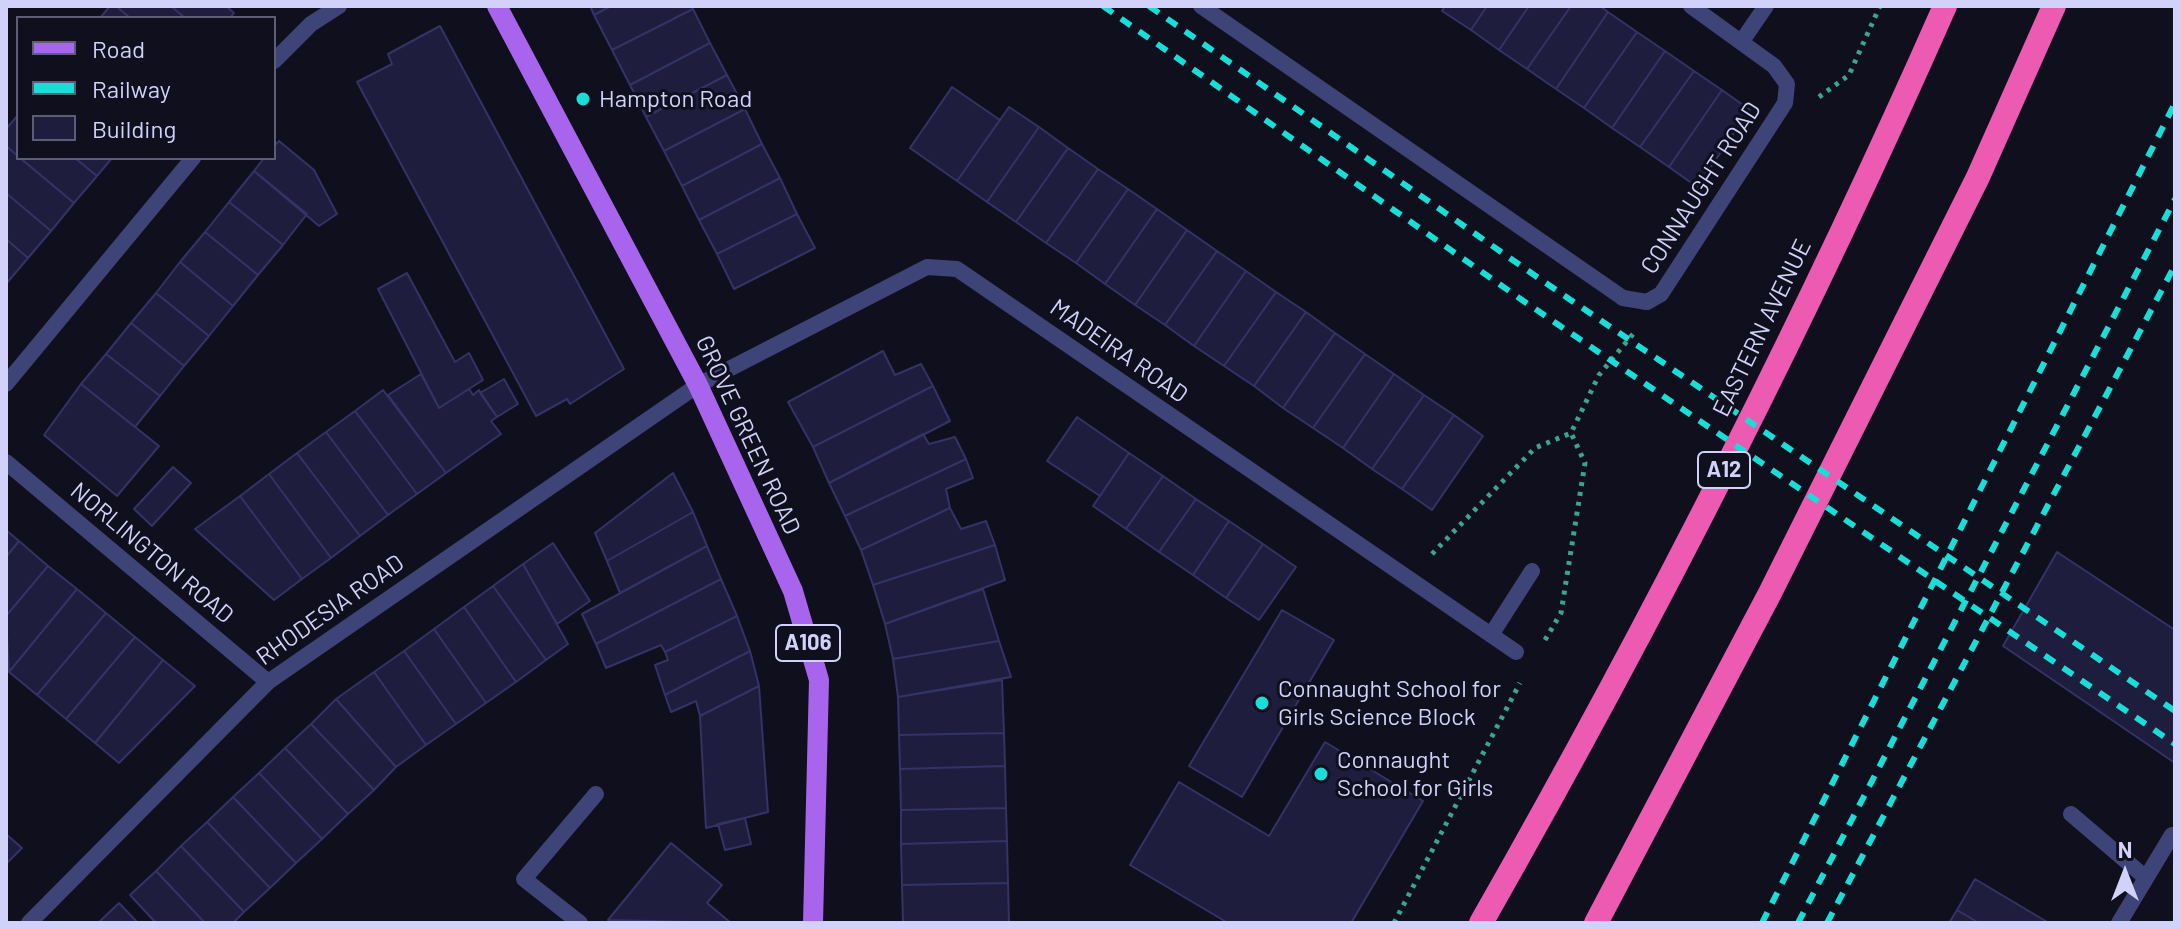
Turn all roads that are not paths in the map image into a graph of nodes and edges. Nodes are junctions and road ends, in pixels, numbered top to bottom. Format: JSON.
{"nodes":[{"id":1,"x":339,"y":6,"type":"edge"},
{"id":2,"x":497,"y":6,"type":"edge"},
{"id":3,"x":1201,"y":6,"type":"edge"},
{"id":4,"x":1691,"y":6,"type":"edge"},
{"id":5,"x":1766,"y":6,"type":"edge"},
{"id":6,"x":1945,"y":6,"type":"edge"},
{"id":7,"x":2054,"y":6,"type":"edge"},
{"id":8,"x":1742,"y":41,"type":"junction"},
{"id":9,"x":276,"y":59,"type":"edge"},
{"id":10,"x":191,"y":160,"type":"edge"},
{"id":11,"x":6,"y":384,"type":"edge"},
{"id":12,"x":698,"y":385,"type":"junction"},
{"id":13,"x":6,"y":462,"type":"edge"},
{"id":14,"x":1532,"y":571,"type":"dead end"},
{"id":15,"x":1491,"y":635,"type":"junction"},
{"id":16,"x":1516,"y":652,"type":"dead end"},
{"id":17,"x":268,"y":682,"type":"junction"},
{"id":18,"x":596,"y":794,"type":"dead end"},
{"id":19,"x":2071,"y":814,"type":"dead end"},
{"id":20,"x":2172,"y":835,"type":"dead end"},
{"id":21,"x":2146,"y":878,"type":"junction"},
{"id":22,"x":29,"y":923,"type":"edge"},
{"id":23,"x":580,"y":923,"type":"edge"},
{"id":24,"x":813,"y":923,"type":"edge"},
{"id":25,"x":1481,"y":923,"type":"edge"},
{"id":26,"x":1596,"y":923,"type":"edge"},
{"id":27,"x":2119,"y":923,"type":"edge"}],
"edges":[{"from":1,"to":9,"type":"street"},
{"from":2,"to":12,"type":"main road","name":"GROVE GREEN ROAD","number":"A106"},
{"from":3,"to":8,"type":"street","name":"CONNAUGHT ROAD"},
{"from":4,"to":8,"type":"street","name":"CONNAUGHT ROAD"},
{"from":5,"to":8,"type":"street"},
{"from":6,"to":25,"type":"highway","name":"EASTERN AVENUE","number":"A12"},
{"from":7,"to":26,"type":"highway"},
{"from":10,"to":11,"type":"street"},
{"from":12,"to":15,"type":"street","name":"MADEIRA ROAD"},
{"from":12,"to":17,"type":"street","name":"RHODESIA ROAD"},
{"from":12,"to":24,"type":"main road","name":"GROVE GREEN ROAD","number":"A106"},
{"from":13,"to":17,"type":"street","name":"NORLINGTON ROAD"},
{"from":14,"to":15,"type":"street"},
{"from":15,"to":16,"type":"street","name":"MADEIRA ROAD"},
{"from":17,"to":22,"type":"street","name":"RHODESIA ROAD"},
{"from":18,"to":23,"type":"street"},
{"from":19,"to":21,"type":"street"},
{"from":20,"to":21,"type":"street"},
{"from":21,"to":27,"type":"street"}]}
